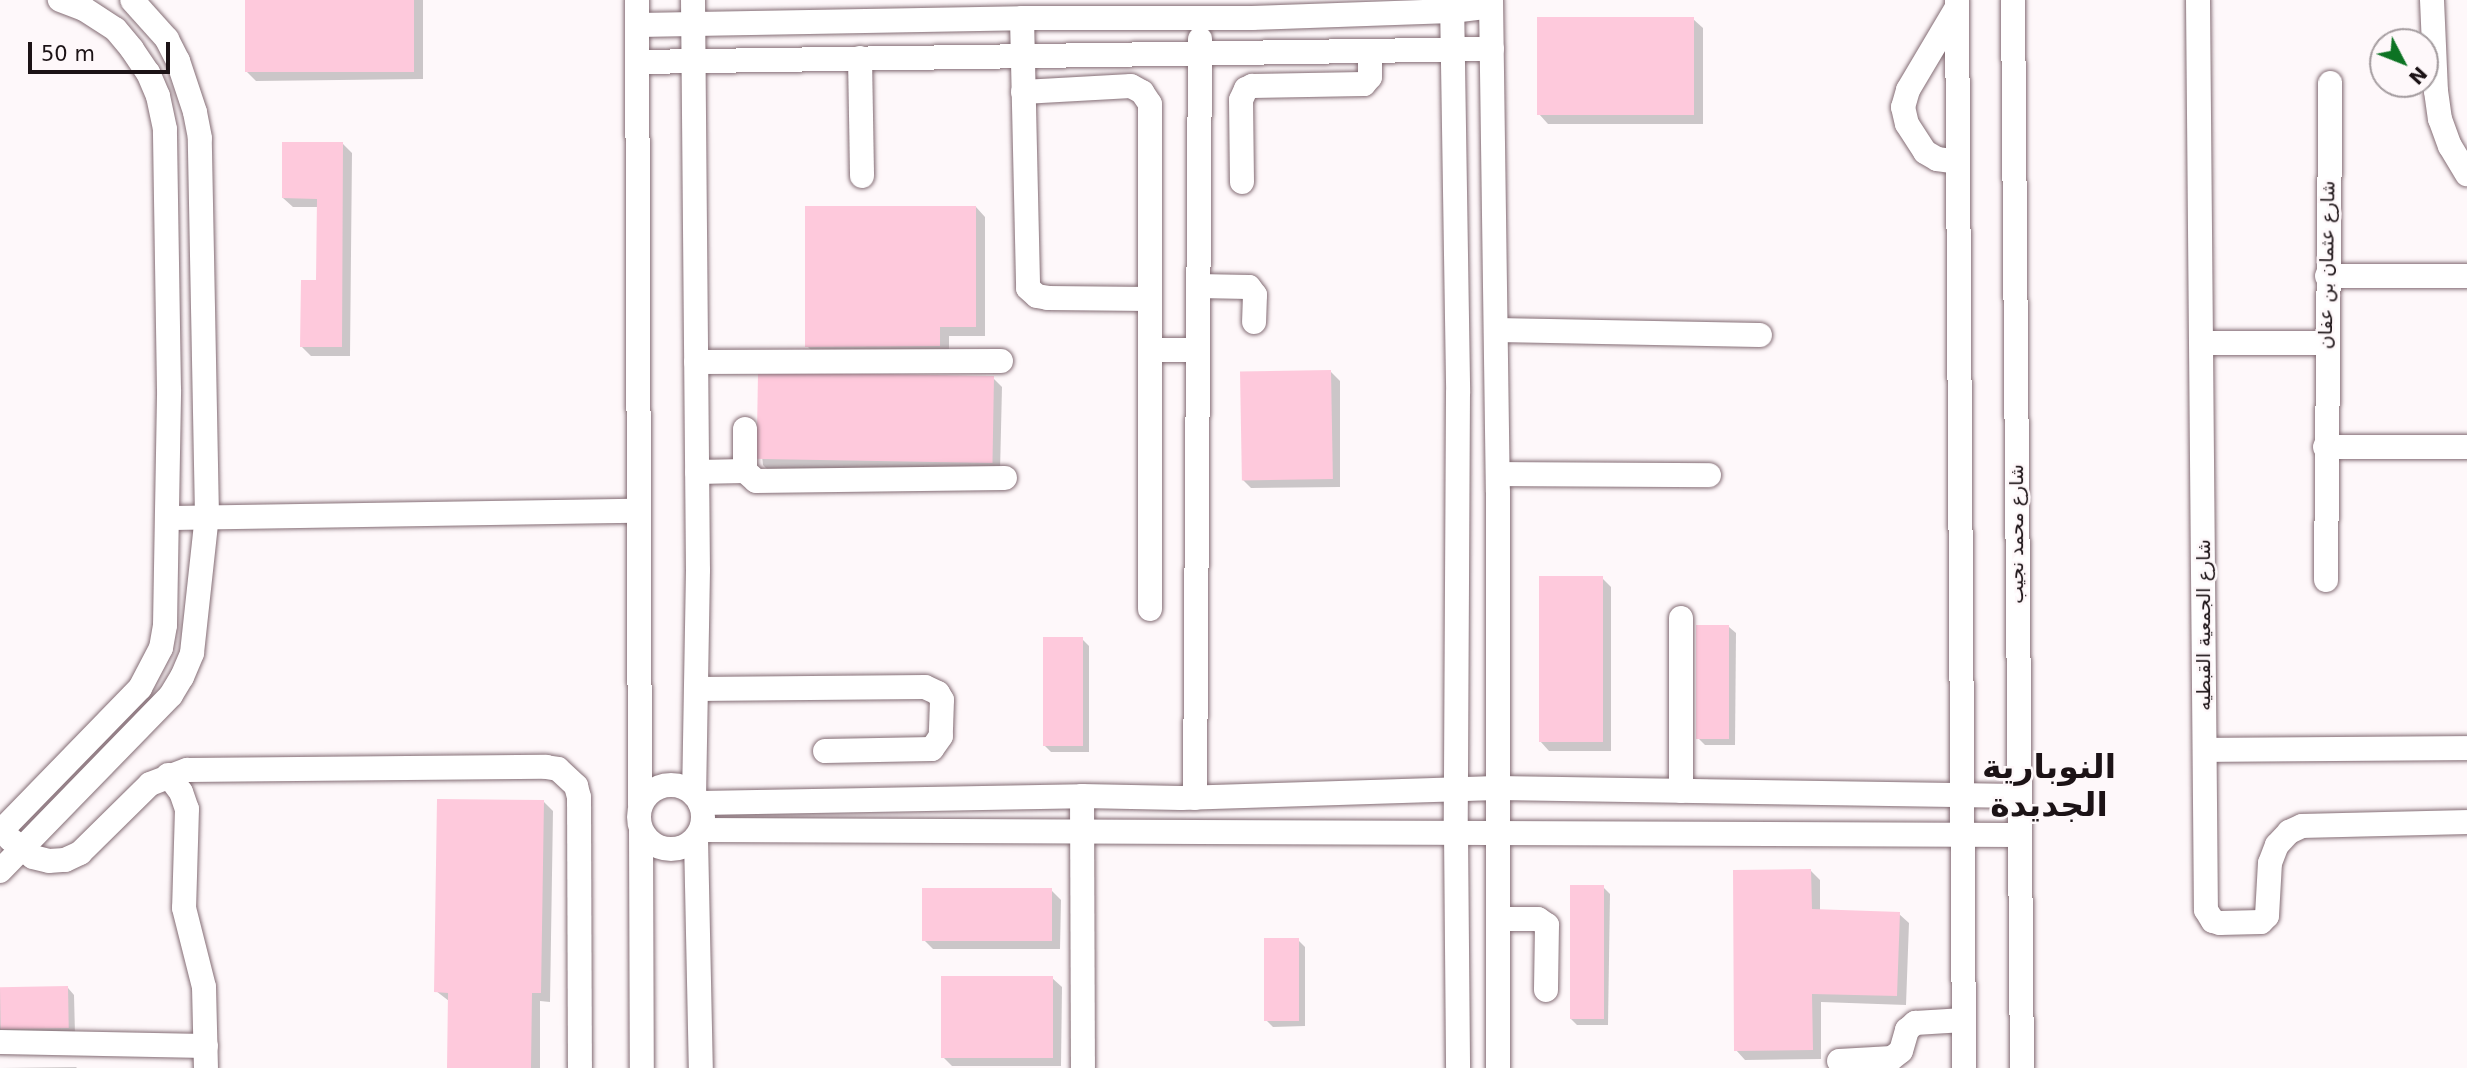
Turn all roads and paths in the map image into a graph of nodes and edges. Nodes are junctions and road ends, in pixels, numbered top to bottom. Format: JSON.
{"nodes":[{"id":1,"x":60,"y":0,"type":"edge"},
{"id":2,"x":132,"y":0,"type":"edge"},
{"id":3,"x":637,"y":0,"type":"edge"},
{"id":4,"x":726,"y":0,"type":"edge"},
{"id":5,"x":2013,"y":0,"type":"edge"},
{"id":6,"x":2198,"y":0,"type":"edge"},
{"id":7,"x":2432,"y":0,"type":"edge"},
{"id":8,"x":1492,"y":3,"type":"edge"},
{"id":9,"x":1957,"y":4,"type":"edge"},
{"id":10,"x":1452,"y":5,"type":"edge"},
{"id":11,"x":904,"y":13,"type":"edge"},
{"id":12,"x":698,"y":15,"type":"edge"},
{"id":13,"x":1022,"y":18,"type":"junction"},
{"id":14,"x":1092,"y":18,"type":"junction"},
{"id":15,"x":1200,"y":18,"type":"junction"},
{"id":16,"x":638,"y":25,"type":"junction"},
{"id":17,"x":1492,"y":49,"type":"junction"},
{"id":18,"x":1453,"y":50,"type":"junction"},
{"id":19,"x":1370,"y":51,"type":"junction"},
{"id":20,"x":1199,"y":54,"type":"junction"},
{"id":21,"x":1022,"y":55,"type":"junction"},
{"id":22,"x":1091,"y":55,"type":"junction"},
{"id":23,"x":860,"y":58,"type":"junction"},
{"id":24,"x":891,"y":58,"type":"junction"},
{"id":25,"x":693,"y":61,"type":"junction"},
{"id":26,"x":638,"y":62,"type":"junction"},
{"id":27,"x":2330,"y":83,"type":"dead end"},
{"id":28,"x":1023,"y":92,"type":"junction"},
{"id":29,"x":1958,"y":162,"type":"junction"},
{"id":30,"x":2466,"y":172,"type":"edge"},
{"id":31,"x":862,"y":176,"type":"dead end"},
{"id":32,"x":1242,"y":182,"type":"dead end"},
{"id":33,"x":2327,"y":276,"type":"junction"},
{"id":34,"x":2467,"y":276,"type":"edge"},
{"id":35,"x":1198,"y":286,"type":"junction"},
{"id":36,"x":1149,"y":299,"type":"junction"},
{"id":37,"x":1254,"y":322,"type":"dead end"},
{"id":38,"x":1496,"y":330,"type":"junction"},
{"id":39,"x":1760,"y":335,"type":"dead end"},
{"id":40,"x":2202,"y":343,"type":"junction"},
{"id":41,"x":2326,"y":343,"type":"junction"},
{"id":42,"x":1150,"y":350,"type":"junction"},
{"id":43,"x":1198,"y":350,"type":"junction"},
{"id":44,"x":1001,"y":361,"type":"dead end"},
{"id":45,"x":696,"y":362,"type":"junction"},
{"id":46,"x":205,"y":386,"type":"junction"},
{"id":47,"x":169,"y":390,"type":"junction"},
{"id":48,"x":745,"y":429,"type":"dead end"},
{"id":49,"x":2325,"y":447,"type":"junction"},
{"id":50,"x":2467,"y":447,"type":"edge"},
{"id":51,"x":746,"y":471,"type":"junction"},
{"id":52,"x":697,"y":472,"type":"junction"},
{"id":53,"x":1709,"y":475,"type":"dead end"},
{"id":54,"x":1005,"y":478,"type":"dead end"},
{"id":55,"x":1498,"y":483,"type":"junction"},
{"id":56,"x":1459,"y":490,"type":"junction"},
{"id":57,"x":638,"y":511,"type":"junction"},
{"id":58,"x":207,"y":516,"type":"junction"},
{"id":59,"x":169,"y":518,"type":"junction"},
{"id":60,"x":2326,"y":580,"type":"dead end"},
{"id":61,"x":1150,"y":609,"type":"dead end"},
{"id":62,"x":1681,"y":618,"type":"dead end"},
{"id":63,"x":697,"y":689,"type":"junction"},
{"id":64,"x":2467,"y":748,"type":"edge"},
{"id":65,"x":2205,"y":750,"type":"junction"},
{"id":66,"x":825,"y":751,"type":"dead end"},
{"id":67,"x":168,"y":775,"type":"junction"},
{"id":68,"x":1458,"y":788,"type":"junction"},
{"id":69,"x":1497,"y":788,"type":"junction"},
{"id":70,"x":1681,"y":791,"type":"junction"},
{"id":71,"x":1962,"y":795,"type":"junction"},
{"id":72,"x":1082,"y":796,"type":"junction"},
{"id":73,"x":2020,"y":796,"type":"junction"},
{"id":74,"x":1195,"y":798,"type":"junction"},
{"id":75,"x":697,"y":799,"type":"junction"},
{"id":76,"x":640,"y":805,"type":"junction"},
{"id":77,"x":2467,"y":821,"type":"edge"},
{"id":78,"x":1083,"y":831,"type":"junction"},
{"id":79,"x":1,"y":832,"type":"edge"},
{"id":80,"x":641,"y":832,"type":"junction"},
{"id":81,"x":1456,"y":832,"type":"junction"},
{"id":82,"x":1499,"y":832,"type":"junction"},
{"id":83,"x":698,"y":834,"type":"junction"},
{"id":84,"x":1963,"y":835,"type":"junction"},
{"id":85,"x":2020,"y":835,"type":"junction"},
{"id":86,"x":20,"y":849,"type":"junction"},
{"id":87,"x":0,"y":872,"type":"edge"},
{"id":88,"x":1499,"y":919,"type":"junction"},
{"id":89,"x":1546,"y":990,"type":"dead end"},
{"id":90,"x":1964,"y":1020,"type":"junction"},
{"id":91,"x":0,"y":1042,"type":"edge"},
{"id":92,"x":206,"y":1057,"type":"edge"},
{"id":93,"x":1839,"y":1060,"type":"dead end"},
{"id":94,"x":579,"y":1068,"type":"edge"},
{"id":95,"x":642,"y":1068,"type":"edge"},
{"id":96,"x":701,"y":1068,"type":"edge"},
{"id":97,"x":1083,"y":1068,"type":"edge"},
{"id":98,"x":1458,"y":1068,"type":"edge"},
{"id":99,"x":1498,"y":1068,"type":"edge"},
{"id":100,"x":1964,"y":1068,"type":"edge"},
{"id":101,"x":2022,"y":1068,"type":"edge"}],
"edges":[{"from":1,"to":47,"type":"street"},
{"from":2,"to":46,"type":"street"},
{"from":3,"to":16,"type":"street"},
{"from":4,"to":12,"type":"street"},
{"from":5,"to":73,"type":"street","name":"شارع محمد نجيب"},
{"from":6,"to":40,"type":"street","name":"شارع الجمعية القبطيه"},
{"from":7,"to":30,"type":"street"},
{"from":8,"to":10,"type":"street"},
{"from":8,"to":17,"type":"street"},
{"from":9,"to":29,"type":"street"},
{"from":9,"to":29,"type":"street"},
{"from":10,"to":15,"type":"street"},
{"from":10,"to":18,"type":"street"},
{"from":11,"to":12,"type":"street"},
{"from":11,"to":13,"type":"street"},
{"from":11,"to":24,"type":"street"},
{"from":12,"to":16,"type":"street"},
{"from":12,"to":25,"type":"street"},
{"from":13,"to":14,"type":"street"},
{"from":13,"to":21,"type":"street"},
{"from":14,"to":15,"type":"street"},
{"from":14,"to":22,"type":"street"},
{"from":15,"to":20,"type":"street"},
{"from":16,"to":26,"type":"street"},
{"from":17,"to":18,"type":"street"},
{"from":17,"to":38,"type":"street"},
{"from":18,"to":19,"type":"street"},
{"from":18,"to":56,"type":"street"},
{"from":19,"to":20,"type":"street"},
{"from":19,"to":32,"type":"street"},
{"from":20,"to":22,"type":"street"},
{"from":20,"to":35,"type":"street"},
{"from":21,"to":22,"type":"street"},
{"from":21,"to":24,"type":"street"},
{"from":21,"to":28,"type":"street"},
{"from":23,"to":24,"type":"street"},
{"from":23,"to":25,"type":"street"},
{"from":23,"to":31,"type":"street"},
{"from":25,"to":26,"type":"street"},
{"from":25,"to":45,"type":"street"},
{"from":26,"to":57,"type":"street"},
{"from":27,"to":33,"type":"street","name":"شارع عثمان بن عفان"},
{"from":28,"to":36,"type":"street"},
{"from":28,"to":36,"type":"street"},
{"from":29,"to":71,"type":"street"},
{"from":33,"to":34,"type":"street"},
{"from":33,"to":41,"type":"street","name":"شارع عثمان بن عفان"},
{"from":35,"to":37,"type":"street"},
{"from":35,"to":43,"type":"street"},
{"from":36,"to":42,"type":"street"},
{"from":38,"to":39,"type":"street"},
{"from":38,"to":55,"type":"street"},
{"from":40,"to":41,"type":"street"},
{"from":40,"to":65,"type":"street","name":"شارع الجمعية القبطيه"},
{"from":41,"to":49,"type":"street","name":"شارع عثمان بن عفان"},
{"from":42,"to":43,"type":"street"},
{"from":42,"to":61,"type":"street"},
{"from":43,"to":74,"type":"street"},
{"from":44,"to":45,"type":"street"},
{"from":45,"to":52,"type":"street"},
{"from":46,"to":47,"type":"street"},
{"from":46,"to":58,"type":"street"},
{"from":47,"to":59,"type":"street"},
{"from":48,"to":51,"type":"street"},
{"from":49,"to":50,"type":"street"},
{"from":49,"to":60,"type":"street","name":"شارع عثمان بن عفان"},
{"from":51,"to":52,"type":"street"},
{"from":51,"to":54,"type":"street"},
{"from":52,"to":63,"type":"street"},
{"from":53,"to":55,"type":"street"},
{"from":55,"to":56,"type":"street"},
{"from":55,"to":69,"type":"street"},
{"from":56,"to":68,"type":"street"},
{"from":57,"to":58,"type":"street"},
{"from":57,"to":76,"type":"street"},
{"from":58,"to":59,"type":"street"},
{"from":58,"to":86,"type":"street"},
{"from":59,"to":79,"type":"street"},
{"from":62,"to":70,"type":"street"},
{"from":63,"to":66,"type":"street"},
{"from":63,"to":75,"type":"street"},
{"from":64,"to":65,"type":"street"},
{"from":65,"to":77,"type":"street","name":"شارع الجمعية القبطيه"},
{"from":67,"to":86,"type":"street"},
{"from":67,"to":92,"type":"street"},
{"from":67,"to":94,"type":"street"},
{"from":68,"to":69,"type":"street"},
{"from":68,"to":74,"type":"street"},
{"from":68,"to":81,"type":"street"},
{"from":69,"to":70,"type":"street"},
{"from":69,"to":82,"type":"street"},
{"from":70,"to":71,"type":"street"},
{"from":71,"to":73,"type":"street"},
{"from":71,"to":84,"type":"street"},
{"from":72,"to":74,"type":"street"},
{"from":72,"to":75,"type":"street"},
{"from":72,"to":78,"type":"street"},
{"from":73,"to":85,"type":"street","name":"شارع محمد نجيب"},
{"from":75,"to":76,"type":"street"},
{"from":75,"to":83,"type":"street"},
{"from":76,"to":80,"type":"street"},
{"from":78,"to":81,"type":"street"},
{"from":78,"to":83,"type":"street"},
{"from":78,"to":97,"type":"street"},
{"from":79,"to":86,"type":"street"},
{"from":80,"to":83,"type":"street"},
{"from":80,"to":95,"type":"street"},
{"from":81,"to":82,"type":"street"},
{"from":81,"to":98,"type":"street"},
{"from":82,"to":84,"type":"street"},
{"from":82,"to":88,"type":"street"},
{"from":83,"to":96,"type":"street"},
{"from":84,"to":85,"type":"street"},
{"from":84,"to":90,"type":"street"},
{"from":85,"to":101,"type":"street","name":"شارع محمد نجيب"},
{"from":86,"to":87,"type":"street"},
{"from":88,"to":89,"type":"street"},
{"from":88,"to":99,"type":"street"},
{"from":90,"to":93,"type":"street"},
{"from":90,"to":100,"type":"street"},
{"from":91,"to":92,"type":"street"}]}
